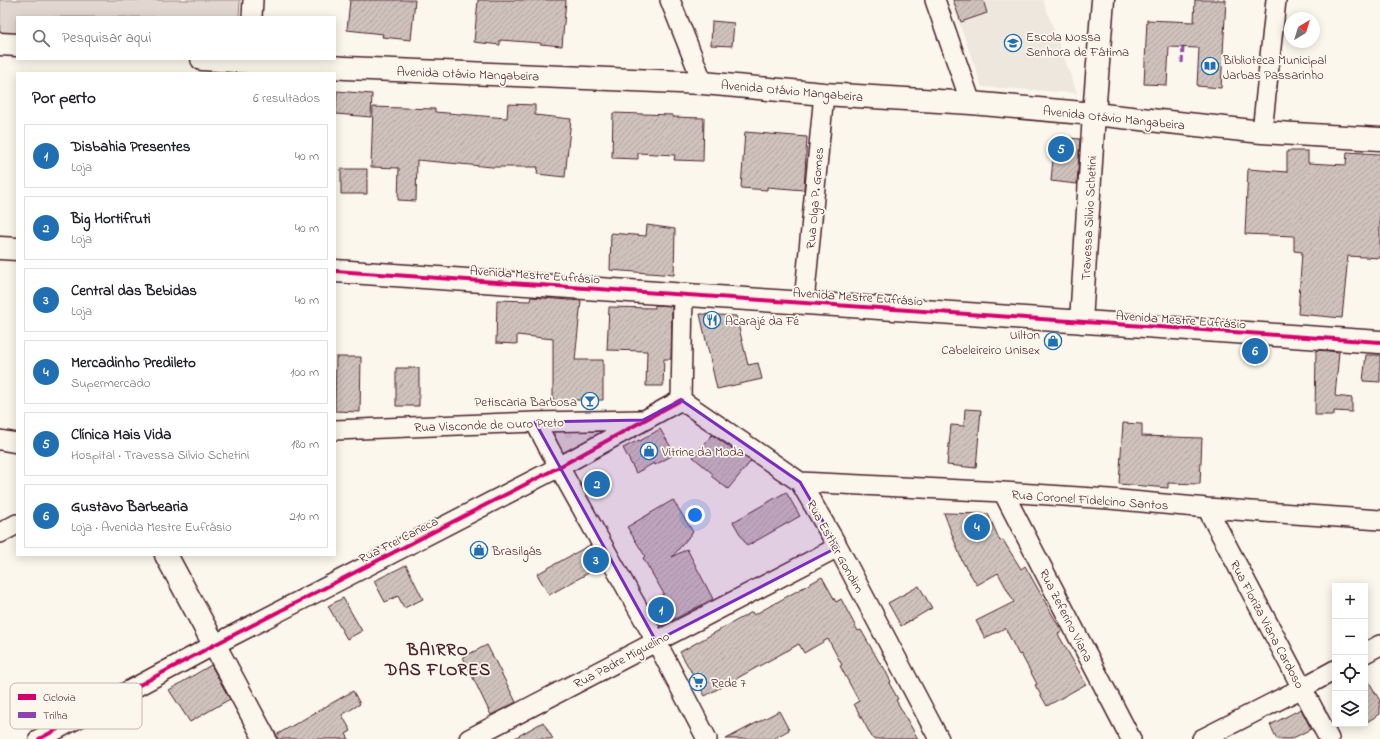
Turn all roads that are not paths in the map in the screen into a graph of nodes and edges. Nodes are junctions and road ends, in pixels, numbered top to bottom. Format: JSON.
{"nodes":[{"id":1,"x":253,"y":0,"type":"edge"},
{"id":2,"x":670,"y":0,"type":"edge"},
{"id":3,"x":935,"y":0,"type":"edge"},
{"id":4,"x":1103,"y":0,"type":"edge"},
{"id":5,"x":1276,"y":0,"type":"edge"},
{"id":6,"x":252,"y":16,"type":"edge"},
{"id":7,"x":0,"y":44,"type":"edge"},
{"id":8,"x":16,"y":45,"type":"edge"},
{"id":9,"x":249,"y":60,"type":"edge"},
{"id":10,"x":703,"y":83,"type":"junction"},
{"id":11,"x":824,"y":94,"type":"junction"},
{"id":12,"x":971,"y":103,"type":"junction"},
{"id":13,"x":1094,"y":114,"type":"junction"},
{"id":14,"x":1262,"y":132,"type":"junction"},
{"id":15,"x":1380,"y":139,"type":"edge"},
{"id":16,"x":0,"y":248,"type":"edge"},
{"id":17,"x":16,"y":249,"type":"edge"},
{"id":18,"x":336,"y":271,"type":"edge"},
{"id":19,"x":683,"y":294,"type":"junction"},
{"id":20,"x":804,"y":302,"type":"junction"},
{"id":21,"x":1081,"y":322,"type":"junction"},
{"id":22,"x":1380,"y":342,"type":"edge"},
{"id":23,"x":681,"y":400,"type":"junction"},
{"id":24,"x":643,"y":420,"type":"junction"},
{"id":25,"x":535,"y":422,"type":"junction"},
{"id":26,"x":336,"y":430,"type":"edge"},
{"id":27,"x":0,"y":440,"type":"edge"},
{"id":28,"x":16,"y":443,"type":"edge"},
{"id":29,"x":559,"y":468,"type":"junction"},
{"id":30,"x":800,"y":482,"type":"junction"},
{"id":31,"x":1003,"y":492,"type":"junction"},
{"id":32,"x":1207,"y":508,"type":"junction"},
{"id":33,"x":1380,"y":520,"type":"edge"},
{"id":34,"x":16,"y":525,"type":"edge"},
{"id":35,"x":0,"y":533,"type":"edge"},
{"id":36,"x":838,"y":547,"type":"junction"},
{"id":37,"x":167,"y":556,"type":"edge"},
{"id":38,"x":656,"y":641,"type":"junction"},
{"id":39,"x":214,"y":645,"type":"junction"},
{"id":40,"x":1380,"y":645,"type":"edge"},
{"id":41,"x":1368,"y":651,"type":"edge"},
{"id":42,"x":1332,"y":672,"type":"edge"},
{"id":43,"x":142,"y":684,"type":"edge"},
{"id":44,"x":1302,"y":688,"type":"junction"},
{"id":45,"x":58,"y":729,"type":"edge"},
{"id":46,"x":480,"y":736,"type":"edge"},
{"id":47,"x":39,"y":739,"type":"edge"},
{"id":48,"x":265,"y":739,"type":"edge"},
{"id":49,"x":707,"y":739,"type":"edge"},
{"id":50,"x":938,"y":739,"type":"edge"},
{"id":51,"x":1131,"y":739,"type":"edge"},
{"id":52,"x":1202,"y":739,"type":"edge"},
{"id":53,"x":1330,"y":739,"type":"edge"}],
"edges":[{"from":1,"to":6,"type":"street"},
{"from":2,"to":10,"type":"street"},
{"from":3,"to":12,"type":"street"},
{"from":4,"to":13,"type":"street","name":"Travessa Silvio Schetini"},
{"from":5,"to":14,"type":"street"},
{"from":7,"to":8,"type":"street"},
{"from":9,"to":10,"type":"street","name":"Avenida Otávio Mangabeira"},
{"from":10,"to":11,"type":"street","name":"Avenida Otávio Mangabeira"},
{"from":11,"to":12,"type":"street","name":"Avenida Otávio Mangabeira"},
{"from":11,"to":20,"type":"street","name":"Rua Olga P. Gomes"},
{"from":12,"to":13,"type":"street","name":"Avenida Otávio Mangabeira"},
{"from":13,"to":14,"type":"street","name":"Avenida Otávio Mangabeira"},
{"from":13,"to":21,"type":"street","name":"Travessa Silvio Schetini"},
{"from":14,"to":15,"type":"street","name":"Avenida Otávio Mangabeira"},
{"from":16,"to":17,"type":"street"},
{"from":18,"to":19,"type":"street","name":"Avenida Mestre Eufrásio"},
{"from":19,"to":20,"type":"street","name":"Avenida Mestre Eufrásio"},
{"from":19,"to":23,"type":"street"},
{"from":20,"to":21,"type":"street","name":"Avenida Mestre Eufrásio"},
{"from":21,"to":22,"type":"street","name":"Avenida Mestre Eufrásio"},
{"from":23,"to":24,"type":"street","name":"Rua Frei Caneca"},
{"from":23,"to":30,"type":"street","name":"Rua Esther Gondim"},
{"from":24,"to":25,"type":"street","name":"Rua Visconde de Ouro Preto"},
{"from":24,"to":29,"type":"street","name":"Rua Frei Caneca"},
{"from":25,"to":26,"type":"street","name":"Rua Visconde de Ouro Preto"},
{"from":25,"to":29,"type":"street"},
{"from":27,"to":28,"type":"street"},
{"from":29,"to":38,"type":"street"},
{"from":29,"to":39,"type":"street","name":"Rua Frei Caneca"},
{"from":30,"to":31,"type":"street","name":"Rua Coronel Fidelcino Santos"},
{"from":30,"to":36,"type":"street","name":"Rua Esther Gondim"},
{"from":31,"to":32,"type":"street","name":"Rua Coronel Fidelcino Santos"},
{"from":31,"to":51,"type":"street","name":"Rua Zeferino Viana"},
{"from":32,"to":33,"type":"street","name":"Rua Coronel Fidelcino Santos"},
{"from":32,"to":44,"type":"street","name":"Rua Floriza Viana Cardoso"},
{"from":34,"to":35,"type":"street"},
{"from":36,"to":38,"type":"street","name":"Rua Padre Miguelino"},
{"from":36,"to":50,"type":"street","name":"Rua Esther Gondim"},
{"from":37,"to":39,"type":"street"},
{"from":38,"to":46,"type":"street","name":"Rua Padre Miguelino"},
{"from":38,"to":49,"type":"street"},
{"from":39,"to":43,"type":"street","name":"Rua Frei Caneca"},
{"from":39,"to":48,"type":"street"},
{"from":40,"to":41,"type":"street"},
{"from":42,"to":44,"type":"street"},
{"from":44,"to":52,"type":"street"},
{"from":44,"to":53,"type":"street","name":"Rua Floriza Viana Cardoso"},
{"from":45,"to":47,"type":"street","name":"Rua Frei Caneca"}]}
